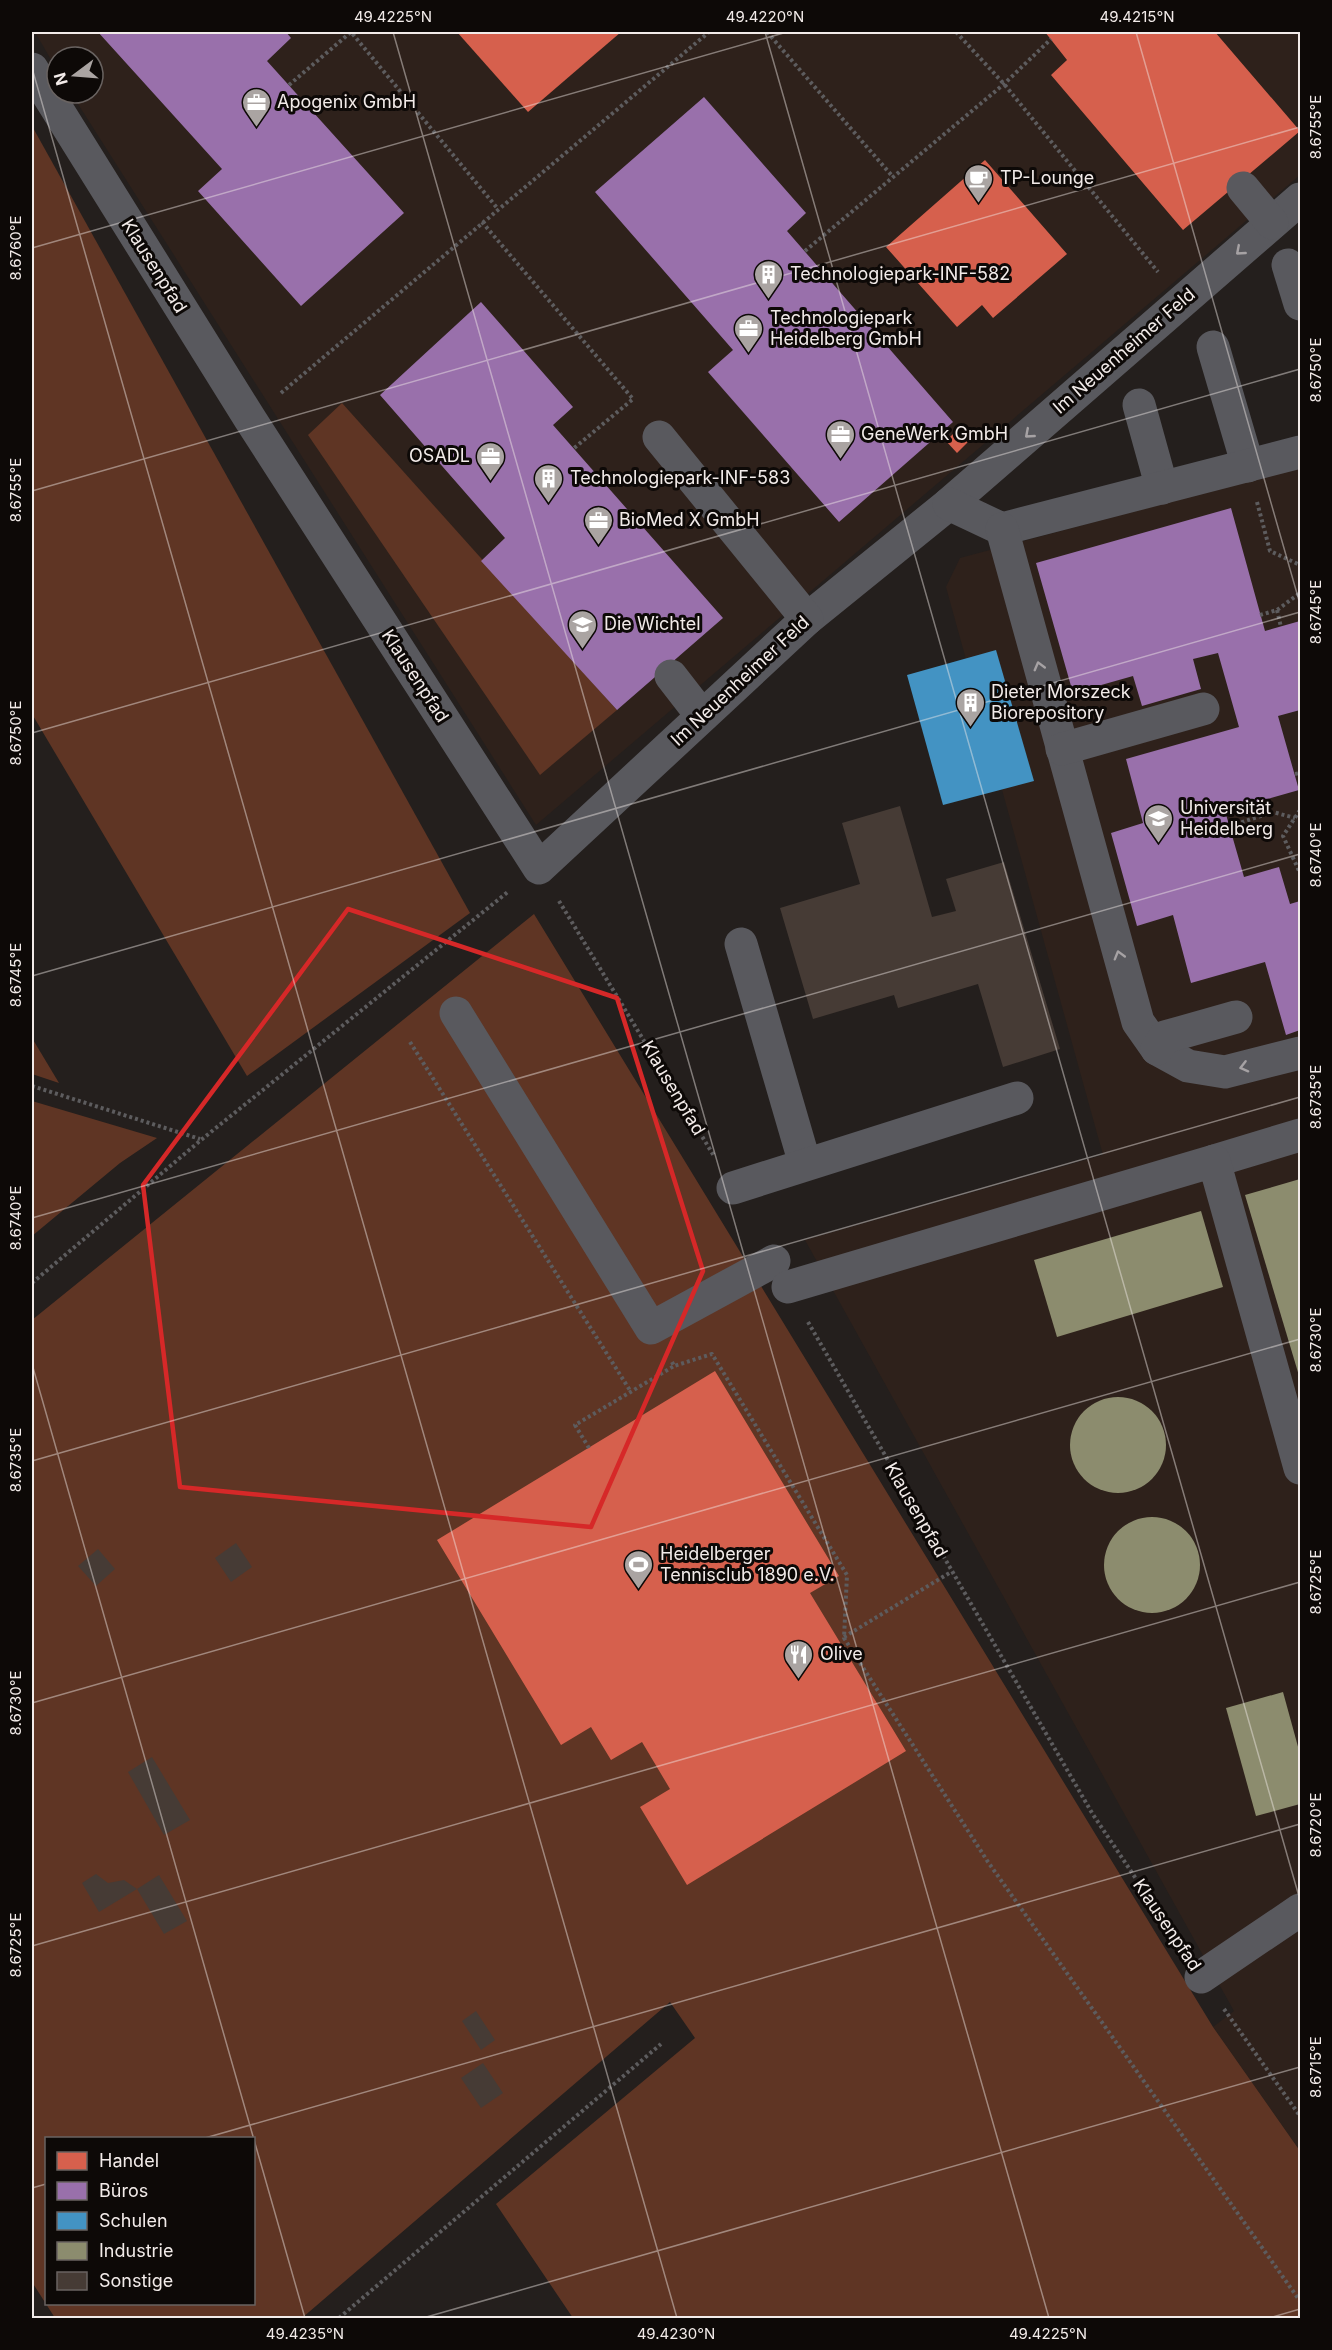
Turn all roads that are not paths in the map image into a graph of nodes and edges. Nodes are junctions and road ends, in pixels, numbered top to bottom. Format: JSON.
{"nodes":[{"id":1,"x":32,"y":69,"type":"edge"},
{"id":2,"x":1243,"y":188,"type":"dead end"},
{"id":3,"x":1300,"y":199,"type":"edge"},
{"id":4,"x":1272,"y":223,"type":"junction"},
{"id":5,"x":1288,"y":265,"type":"dead end"},
{"id":6,"x":1300,"y":304,"type":"edge"},
{"id":7,"x":1213,"y":347,"type":"dead end"},
{"id":8,"x":1139,"y":405,"type":"dead end"},
{"id":9,"x":659,"y":437,"type":"dead end"},
{"id":10,"x":1300,"y":452,"type":"edge"},
{"id":11,"x":1248,"y":466,"type":"junction"},
{"id":12,"x":1162,"y":488,"type":"junction"},
{"id":13,"x":949,"y":504,"type":"junction"},
{"id":14,"x":1002,"y":529,"type":"junction"},
{"id":15,"x":807,"y":619,"type":"junction"},
{"id":16,"x":671,"y":676,"type":"dead end"},
{"id":17,"x":1203,"y":709,"type":"dead end"},
{"id":18,"x":702,"y":717,"type":"junction"},
{"id":19,"x":1062,"y":749,"type":"junction"},
{"id":20,"x":539,"y":868,"type":"joint"},
{"id":21,"x":741,"y":944,"type":"dead end"},
{"id":22,"x":456,"y":1013,"type":"dead end"},
{"id":23,"x":1236,"y":1017,"type":"dead end"},
{"id":24,"x":1157,"y":1049,"type":"junction"},
{"id":25,"x":1300,"y":1053,"type":"edge"},
{"id":26,"x":1017,"y":1098,"type":"dead end"},
{"id":27,"x":1300,"y":1135,"type":"edge"},
{"id":28,"x":1214,"y":1161,"type":"junction"},
{"id":29,"x":805,"y":1164,"type":"junction"},
{"id":30,"x":734,"y":1188,"type":"road end"},
{"id":31,"x":1300,"y":1468,"type":"edge"},
{"id":32,"x":1300,"y":1910,"type":"edge"},
{"id":33,"x":1201,"y":1977,"type":"road end"}],
"edges":[{"from":1,"to":20,"type":"street","name":"Klausenpfad"},
{"from":2,"to":4,"type":"street"},
{"from":3,"to":4,"type":"street","name":"Im Neuenheimer Feld"},
{"from":4,"to":13,"type":"street","name":"Im Neuenheimer Feld","one_way":true},
{"from":5,"to":6,"type":"street"},
{"from":7,"to":11,"type":"street"},
{"from":8,"to":12,"type":"street"},
{"from":9,"to":15,"type":"street"},
{"from":10,"to":11,"type":"street"},
{"from":11,"to":12,"type":"street"},
{"from":12,"to":14,"type":"street"},
{"from":13,"to":14,"type":"street"},
{"from":13,"to":15,"type":"street","name":"Im Neuenheimer Feld"},
{"from":19,"to":14,"type":"street","one_way":true},
{"from":15,"to":18,"type":"street","name":"Im Neuenheimer Feld"},
{"from":16,"to":18,"type":"street"},
{"from":17,"to":19,"type":"street"},
{"from":18,"to":20,"type":"street","name":"Im Neuenheimer Feld"},
{"from":24,"to":19,"type":"street","one_way":true},
{"from":21,"to":29,"type":"street"},
{"from":22,"to":28,"type":"street"},
{"from":23,"to":24,"type":"street"},
{"from":25,"to":24,"type":"street","one_way":true},
{"from":26,"to":29,"type":"street"},
{"from":27,"to":28,"type":"street"},
{"from":28,"to":31,"type":"street"},
{"from":29,"to":30,"type":"street"},
{"from":32,"to":33,"type":"street"}]}
